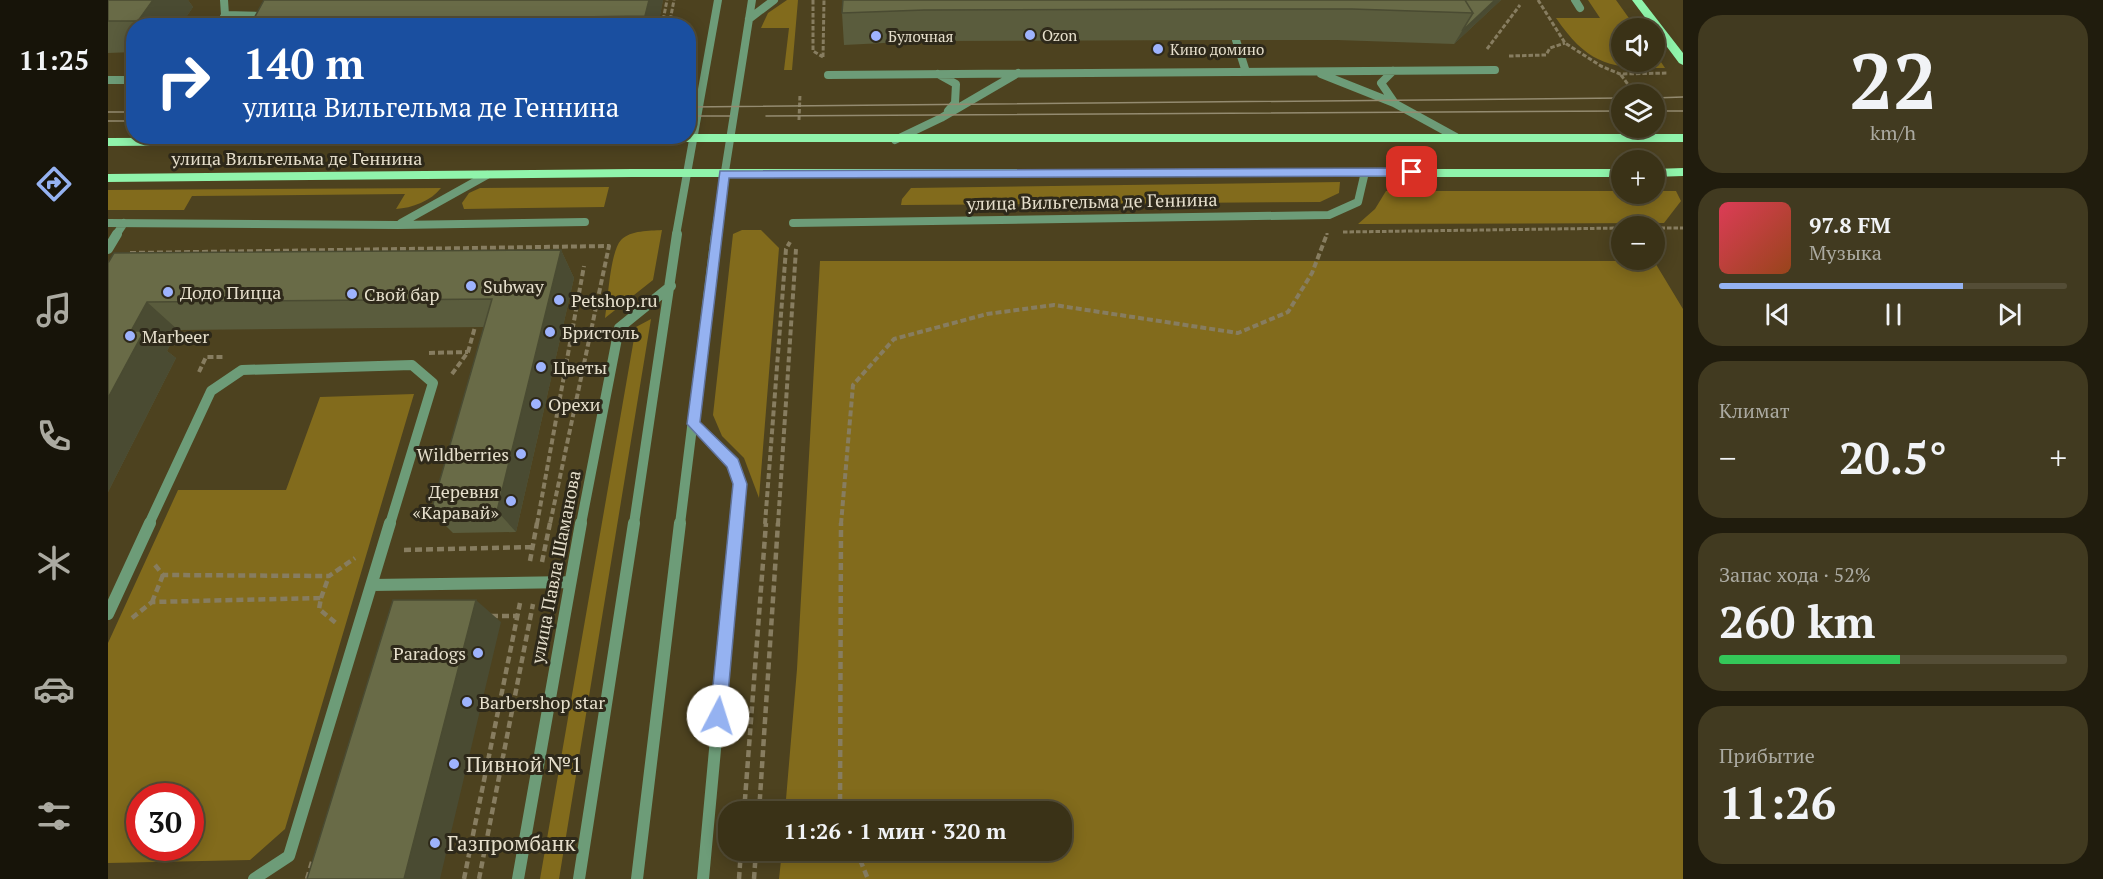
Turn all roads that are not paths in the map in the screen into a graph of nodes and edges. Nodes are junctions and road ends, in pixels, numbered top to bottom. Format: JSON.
{"nodes":[{"id":1,"x":224,"y":0,"type":"edge"},
{"id":2,"x":279,"y":0,"type":"edge"},
{"id":3,"x":718,"y":0,"type":"edge"},
{"id":4,"x":752,"y":0,"type":"edge"},
{"id":5,"x":774,"y":0,"type":"edge"},
{"id":6,"x":1575,"y":0,"type":"edge"},
{"id":7,"x":1637,"y":0,"type":"edge"},
{"id":8,"x":1580,"y":8,"type":"dead end"},
{"id":9,"x":225,"y":15,"type":"junction"},
{"id":10,"x":223,"y":18,"type":"edge"},
{"id":11,"x":749,"y":19,"type":"junction"},
{"id":12,"x":1236,"y":40,"type":"edge"},
{"id":13,"x":1683,"y":61,"type":"edge"},
{"id":14,"x":1495,"y":70,"type":"dead end"},
{"id":15,"x":1313,"y":71,"type":"junction"},
{"id":16,"x":1393,"y":71,"type":"junction"},
{"id":17,"x":1246,"y":72,"type":"junction"},
{"id":18,"x":1018,"y":73,"type":"junction"},
{"id":19,"x":938,"y":74,"type":"junction"},
{"id":20,"x":828,"y":75,"type":"dead end"},
{"id":21,"x":108,"y":80,"type":"edge"},
{"id":22,"x":126,"y":80,"type":"edge"},
{"id":23,"x":1394,"y":103,"type":"junction"},
{"id":24,"x":941,"y":118,"type":"junction"},
{"id":25,"x":696,"y":127,"type":"edge"},
{"id":26,"x":1456,"y":137,"type":"junction"},
{"id":27,"x":1683,"y":138,"type":"edge"},
{"id":28,"x":696,"y":139,"type":"edge"},
{"id":29,"x":730,"y":139,"type":"junction"},
{"id":30,"x":895,"y":140,"type":"junction"},
{"id":31,"x":108,"y":142,"type":"edge"},
{"id":32,"x":126,"y":142,"type":"edge"},
{"id":33,"x":693,"y":144,"type":"edge"},
{"id":34,"x":1365,"y":172,"type":"junction"},
{"id":35,"x":1683,"y":172,"type":"edge"},
{"id":36,"x":1611,"y":173,"type":"edge"},
{"id":37,"x":1665,"y":173,"type":"edge"},
{"id":38,"x":687,"y":174,"type":"junction"},
{"id":39,"x":724,"y":174,"type":"junction"},
{"id":40,"x":487,"y":175,"type":"junction"},
{"id":41,"x":108,"y":178,"type":"edge"},
{"id":42,"x":585,"y":222,"type":"dead end"},
{"id":43,"x":108,"y":223,"type":"edge"},
{"id":44,"x":124,"y":223,"type":"junction"},
{"id":45,"x":793,"y":223,"type":"dead end"},
{"id":46,"x":398,"y":225,"type":"junction"},
{"id":47,"x":108,"y":249,"type":"edge"},
{"id":48,"x":671,"y":286,"type":"junction"},
{"id":49,"x":693,"y":424,"type":"junction"},
{"id":50,"x":570,"y":582,"type":"junction"},
{"id":51,"x":372,"y":585,"type":"junction"},
{"id":52,"x":108,"y":614,"type":"edge"},
{"id":53,"x":254,"y":879,"type":"edge"},
{"id":54,"x":518,"y":879,"type":"edge"},
{"id":55,"x":579,"y":879,"type":"edge"},
{"id":56,"x":637,"y":879,"type":"edge"},
{"id":57,"x":703,"y":879,"type":"edge"}],
"edges":[{"from":1,"to":9,"type":"street"},
{"from":2,"to":9,"type":"street"},
{"from":3,"to":25,"type":"street"},
{"from":4,"to":11,"type":"street"},
{"from":5,"to":11,"type":"street"},
{"from":6,"to":8,"type":"street"},
{"from":7,"to":13,"type":"main road"},
{"from":9,"to":10,"type":"street"},
{"from":11,"to":29,"type":"street"},
{"from":12,"to":17,"type":"street"},
{"from":14,"to":16,"type":"street","name":"улица Вильгельма де Геннина"},
{"from":15,"to":16,"type":"street","name":"улица Вильгельма де Геннина"},
{"from":15,"to":17,"type":"street","name":"улица Вильгельма де Геннина"},
{"from":15,"to":23,"type":"street","name":"улица Вильгельма де Геннина"},
{"from":16,"to":23,"type":"street"},
{"from":17,"to":18,"type":"street","name":"улица Вильгельма де Геннина"},
{"from":18,"to":19,"type":"street","name":"улица Вильгельма де Геннина"},
{"from":18,"to":24,"type":"street","name":"улица Вильгельма де Геннина"},
{"from":19,"to":20,"type":"street","name":"улица Вильгельма де Геннина"},
{"from":19,"to":24,"type":"street"},
{"from":21,"to":22,"type":"street"},
{"from":23,"to":26,"type":"street","name":"улица Вильгельма де Геннина"},
{"from":24,"to":30,"type":"street","name":"улица Вильгельма де Геннина"},
{"from":26,"to":27,"type":"main road","name":"улица Вильгельма де Геннина"},
{"from":26,"to":30,"type":"main road","name":"улица Вильгельма де Геннина"},
{"from":28,"to":29,"type":"main road","name":"улица Вильгельма де Геннина"},
{"from":29,"to":30,"type":"main road","name":"улица Вильгельма де Геннина"},
{"from":29,"to":39,"type":"street"},
{"from":31,"to":32,"type":"main road","name":"улица Вильгельма де Геннина"},
{"from":33,"to":38,"type":"street"},
{"from":34,"to":36,"type":"main road","name":"улица Вильгельма де Геннина"},
{"from":34,"to":39,"type":"main road","name":"улица Вильгельма де Геннина"},
{"from":34,"to":45,"type":"street","name":"улица Вильгельма де Геннина"},
{"from":35,"to":37,"type":"main road"},
{"from":38,"to":39,"type":"main road","name":"улица Вильгельма де Геннина"},
{"from":38,"to":40,"type":"main road","name":"улица Вильгельма де Геннина"},
{"from":38,"to":48,"type":"street"},
{"from":39,"to":49,"type":"street"},
{"from":40,"to":41,"type":"main road","name":"улица Вильгельма де Геннина"},
{"from":40,"to":46,"type":"street","name":"улица Вильгельма де Геннина"},
{"from":42,"to":46,"type":"street","name":"улица Вильгельма де Геннина"},
{"from":43,"to":44,"type":"street","name":"улица Вильгельма де Геннина"},
{"from":44,"to":46,"type":"street","name":"улица Вильгельма де Геннина"},
{"from":44,"to":47,"type":"street"},
{"from":48,"to":50,"type":"street","name":"улица Павла Шаманова"},
{"from":48,"to":55,"type":"street"},
{"from":49,"to":56,"type":"street"},
{"from":49,"to":57,"type":"street"},
{"from":50,"to":51,"type":"street"},
{"from":50,"to":54,"type":"street","name":"улица Павла Шаманова"},
{"from":51,"to":52,"type":"street"},
{"from":51,"to":53,"type":"street"}]}
